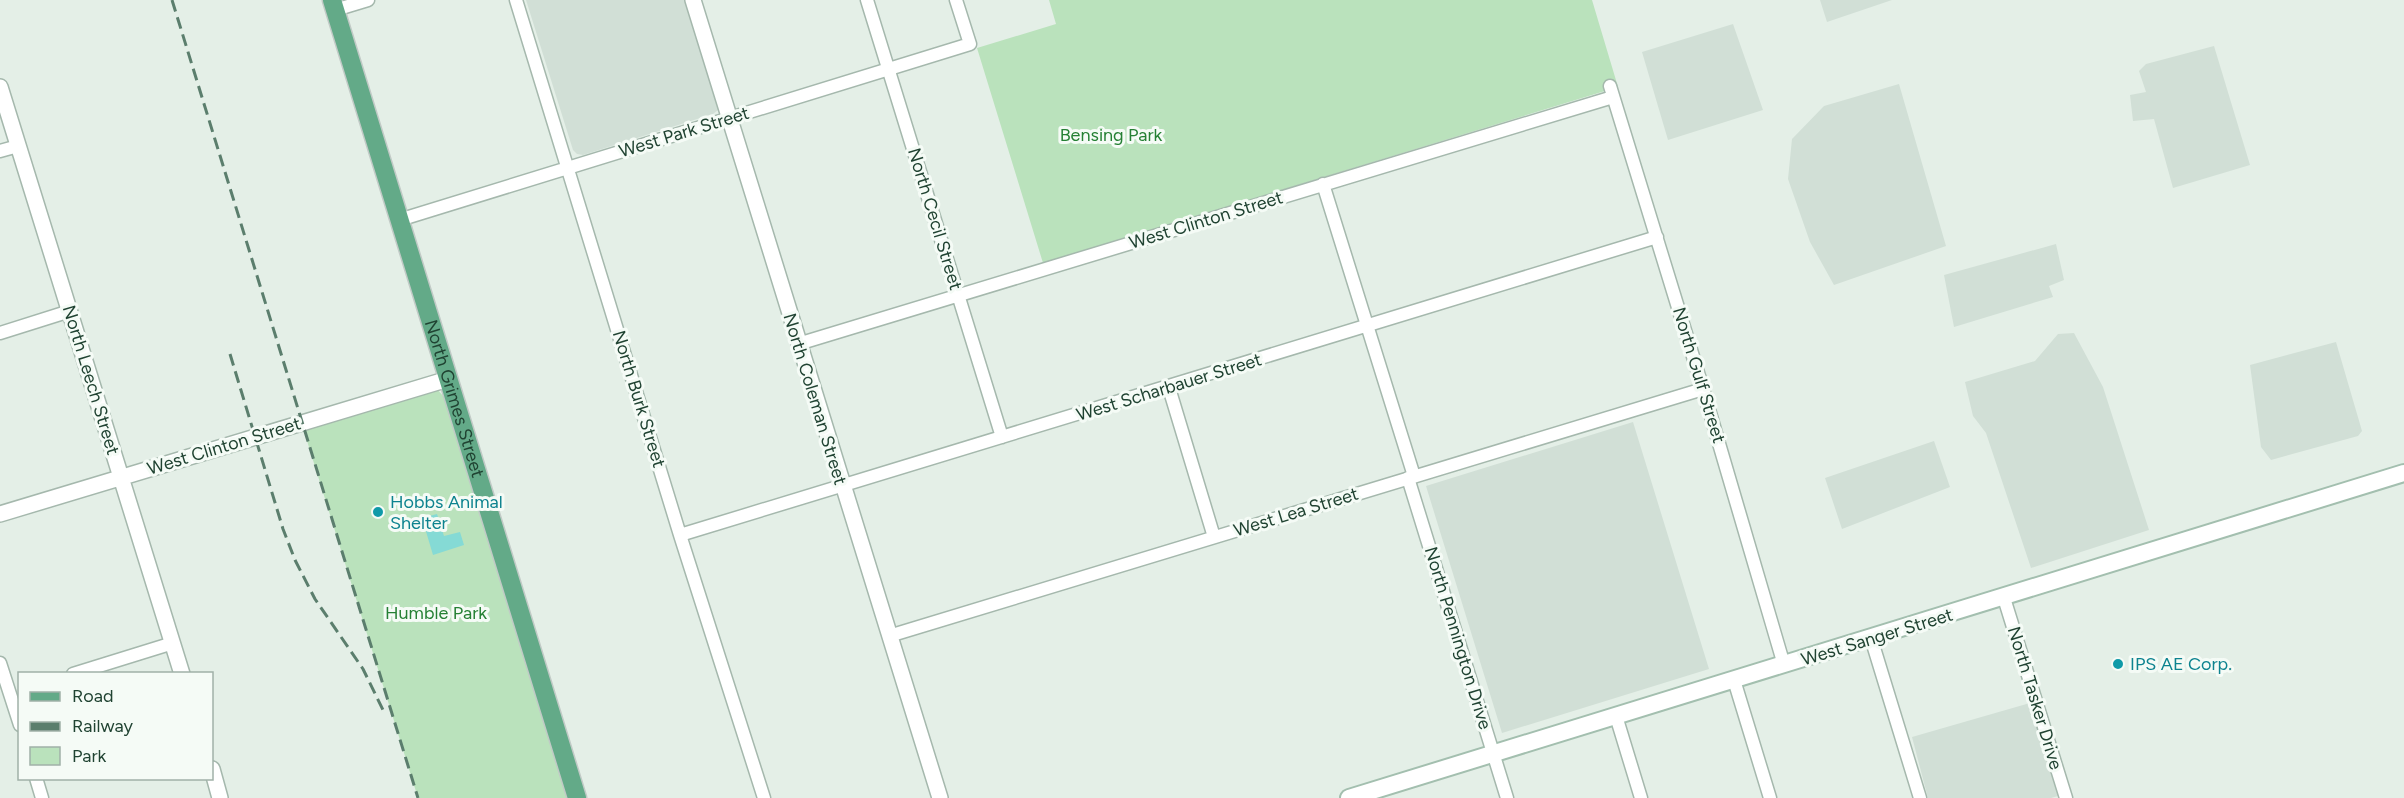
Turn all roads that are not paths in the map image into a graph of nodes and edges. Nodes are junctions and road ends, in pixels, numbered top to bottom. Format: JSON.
{"nodes":[{"id":1,"x":368,"y":0,"type":"edge"},
{"id":2,"x":516,"y":0,"type":"edge"},
{"id":3,"x":693,"y":0,"type":"edge"},
{"id":4,"x":867,"y":0,"type":"edge"},
{"id":5,"x":956,"y":0,"type":"edge"},
{"id":6,"x":334,"y":5,"type":"edge"},
{"id":7,"x":888,"y":69,"type":"junction"},
{"id":8,"x":0,"y":87,"type":"edge"},
{"id":9,"x":1612,"y":91,"type":"joint"},
{"id":10,"x":729,"y":118,"type":"junction"},
{"id":11,"x":18,"y":146,"type":"junction"},
{"id":12,"x":0,"y":151,"type":"edge"},
{"id":13,"x":568,"y":168,"type":"junction"},
{"id":14,"x":1323,"y":184,"type":"junction"},
{"id":15,"x":399,"y":220,"type":"junction"},
{"id":16,"x":1657,"y":237,"type":"junction"},
{"id":17,"x":958,"y":295,"type":"junction"},
{"id":18,"x":70,"y":311,"type":"junction"},
{"id":19,"x":1368,"y":326,"type":"junction"},
{"id":20,"x":0,"y":333,"type":"edge"},
{"id":21,"x":798,"y":344,"type":"junction"},
{"id":22,"x":448,"y":379,"type":"junction"},
{"id":23,"x":1169,"y":388,"type":"junction"},
{"id":24,"x":1703,"y":388,"type":"junction"},
{"id":25,"x":1002,"y":437,"type":"junction"},
{"id":26,"x":2404,"y":473,"type":"edge"},
{"id":27,"x":121,"y":477,"type":"junction"},
{"id":28,"x":1411,"y":477,"type":"junction"},
{"id":29,"x":842,"y":486,"type":"junction"},
{"id":30,"x":0,"y":514,"type":"edge"},
{"id":31,"x":680,"y":535,"type":"junction"},
{"id":32,"x":1214,"y":537,"type":"junction"},
{"id":33,"x":2004,"y":598,"type":"junction"},
{"id":34,"x":889,"y":636,"type":"junction"},
{"id":35,"x":1871,"y":638,"type":"junction"},
{"id":36,"x":173,"y":642,"type":"junction"},
{"id":37,"x":0,"y":663,"type":"edge"},
{"id":38,"x":1784,"y":665,"type":"junction"},
{"id":39,"x":79,"y":672,"type":"edge"},
{"id":40,"x":182,"y":672,"type":"edge"},
{"id":41,"x":1734,"y":680,"type":"junction"},
{"id":42,"x":10,"y":693,"type":"edge"},
{"id":43,"x":1616,"y":717,"type":"junction"},
{"id":44,"x":18,"y":719,"type":"edge"},
{"id":45,"x":1494,"y":754,"type":"junction"},
{"id":46,"x":213,"y":772,"type":"edge"},
{"id":47,"x":37,"y":780,"type":"edge"},
{"id":48,"x":1375,"y":794,"type":"edge"},
{"id":49,"x":42,"y":798,"type":"edge"},
{"id":50,"x":220,"y":798,"type":"edge"},
{"id":51,"x":577,"y":798,"type":"edge"},
{"id":52,"x":764,"y":798,"type":"edge"},
{"id":53,"x":940,"y":798,"type":"edge"},
{"id":54,"x":1349,"y":798,"type":"edge"},
{"id":55,"x":1507,"y":798,"type":"edge"},
{"id":56,"x":1641,"y":798,"type":"edge"},
{"id":57,"x":1770,"y":798,"type":"edge"},
{"id":58,"x":1920,"y":798,"type":"edge"},
{"id":59,"x":2066,"y":798,"type":"edge"}],
"edges":[{"from":1,"to":6,"type":"street"},
{"from":2,"to":13,"type":"street","name":"North Burk Street"},
{"from":3,"to":10,"type":"street","name":"North Coleman Street"},
{"from":4,"to":7,"type":"street","name":"North Cecil Street"},
{"from":5,"to":7,"type":"street","name":"West Park Street"},
{"from":6,"to":15,"type":"main road","name":"North Grimes Street"},
{"from":7,"to":10,"type":"street","name":"West Park Street"},
{"from":7,"to":17,"type":"street","name":"North Cecil Street"},
{"from":8,"to":11,"type":"street","name":"North Leech Street"},
{"from":9,"to":14,"type":"street","name":"West Clinton Street"},
{"from":9,"to":16,"type":"street","name":"North Gulf Street"},
{"from":10,"to":13,"type":"street","name":"West Park Street"},
{"from":10,"to":21,"type":"street","name":"North Coleman Street"},
{"from":11,"to":12,"type":"street"},
{"from":11,"to":18,"type":"street","name":"North Leech Street"},
{"from":13,"to":15,"type":"street","name":"West Park Street"},
{"from":13,"to":31,"type":"street","name":"North Burk Street"},
{"from":14,"to":17,"type":"street","name":"West Clinton Street"},
{"from":14,"to":19,"type":"street","name":"North Pennington Drive"},
{"from":15,"to":22,"type":"main road","name":"North Grimes Street"},
{"from":16,"to":19,"type":"street","name":"West Scharbauer Street"},
{"from":16,"to":24,"type":"street","name":"North Gulf Street"},
{"from":17,"to":21,"type":"street","name":"West Clinton Street"},
{"from":17,"to":25,"type":"street","name":"North Cecil Street"},
{"from":18,"to":20,"type":"street"},
{"from":18,"to":27,"type":"street","name":"North Leech Street"},
{"from":19,"to":23,"type":"street","name":"West Scharbauer Street"},
{"from":19,"to":28,"type":"street","name":"North Pennington Drive"},
{"from":21,"to":29,"type":"street","name":"North Coleman Street"},
{"from":22,"to":27,"type":"street","name":"West Clinton Street"},
{"from":22,"to":51,"type":"main road","name":"North Grimes Street"},
{"from":23,"to":25,"type":"street","name":"West Scharbauer Street"},
{"from":23,"to":32,"type":"street"},
{"from":24,"to":28,"type":"street","name":"West Lea Street"},
{"from":24,"to":38,"type":"street","name":"North Gulf Street"},
{"from":25,"to":29,"type":"street","name":"West Scharbauer Street"},
{"from":26,"to":33,"type":"main road","name":"West Sanger Street"},
{"from":27,"to":30,"type":"street","name":"West Clinton Street"},
{"from":27,"to":36,"type":"street","name":"North Leech Street"},
{"from":28,"to":32,"type":"street","name":"West Lea Street"},
{"from":28,"to":45,"type":"street","name":"North Pennington Drive"},
{"from":29,"to":31,"type":"street","name":"West Scharbauer Street"},
{"from":29,"to":34,"type":"street","name":"North Coleman Street"},
{"from":31,"to":52,"type":"street","name":"North Burk Street"},
{"from":32,"to":34,"type":"street","name":"West Lea Street"},
{"from":33,"to":35,"type":"main road","name":"West Sanger Street"},
{"from":33,"to":59,"type":"street","name":"North Tasker Drive"},
{"from":34,"to":53,"type":"street","name":"North Coleman Street"},
{"from":35,"to":38,"type":"main road","name":"West Sanger Street"},
{"from":35,"to":58,"type":"street"},
{"from":36,"to":39,"type":"street"},
{"from":36,"to":40,"type":"street","name":"North Leech Street"},
{"from":37,"to":42,"type":"street"},
{"from":38,"to":41,"type":"main road","name":"West Sanger Street"},
{"from":41,"to":43,"type":"main road","name":"West Sanger Street"},
{"from":41,"to":57,"type":"street"},
{"from":42,"to":44,"type":"street"},
{"from":43,"to":45,"type":"main road","name":"West Sanger Street"},
{"from":43,"to":56,"type":"street"},
{"from":45,"to":48,"type":"main road","name":"West Sanger Street"},
{"from":45,"to":55,"type":"street","name":"North Pennington Drive"},
{"from":46,"to":50,"type":"street"},
{"from":47,"to":49,"type":"street"},
{"from":48,"to":54,"type":"main road","name":"West Sanger Street"}]}
